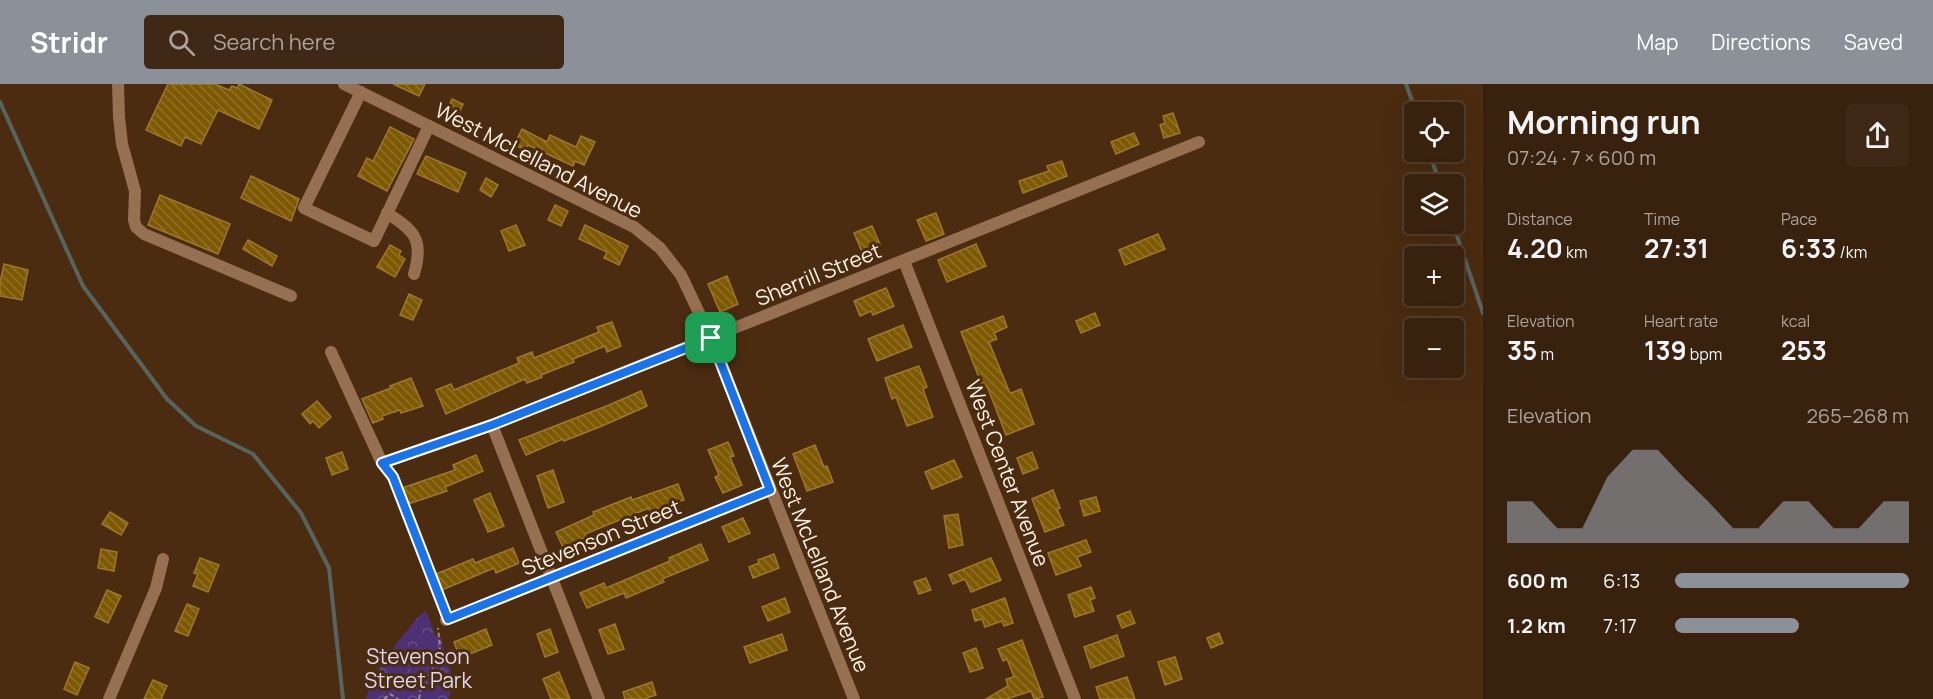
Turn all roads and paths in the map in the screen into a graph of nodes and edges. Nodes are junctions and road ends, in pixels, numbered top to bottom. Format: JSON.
{"nodes":[{"id":1,"x":118,"y":84,"type":"edge"},
{"id":2,"x":344,"y":84,"type":"edge"},
{"id":3,"x":361,"y":92,"type":"junction"},
{"id":4,"x":429,"y":126,"type":"junction"},
{"id":5,"x":1199,"y":142,"type":"dead end"},
{"id":6,"x":387,"y":213,"type":"junction"},
{"id":7,"x":904,"y":261,"type":"junction"},
{"id":8,"x":414,"y":274,"type":"dead end"},
{"id":9,"x":291,"y":296,"type":"dead end"},
{"id":10,"x":711,"y":338,"type":"junction"},
{"id":11,"x":331,"y":352,"type":"dead end"},
{"id":12,"x":492,"y":425,"type":"junction"},
{"id":13,"x":382,"y":463,"type":"junction"},
{"id":14,"x":770,"y":490,"type":"junction"},
{"id":15,"x":163,"y":559,"type":"dead end"},
{"id":16,"x":551,"y":578,"type":"junction"},
{"id":17,"x":447,"y":619,"type":"junction"},
{"id":18,"x":109,"y":699,"type":"edge"},
{"id":19,"x":384,"y":699,"type":"edge"},
{"id":20,"x":398,"y":699,"type":"edge"},
{"id":21,"x":419,"y":699,"type":"edge"},
{"id":22,"x":599,"y":699,"type":"edge"},
{"id":23,"x":854,"y":699,"type":"edge"},
{"id":24,"x":1075,"y":699,"type":"edge"}],
"edges":[{"from":1,"to":9,"type":"street"},
{"from":2,"to":3,"type":"street","name":"West McLelland Avenue"},
{"from":3,"to":4,"type":"street","name":"West McLelland Avenue"},
{"from":3,"to":6,"type":"street"},
{"from":4,"to":6,"type":"street"},
{"from":4,"to":10,"type":"street","name":"West McLelland Avenue"},
{"from":5,"to":7,"type":"street","name":"Sherrill Street"},
{"from":6,"to":8,"type":"street"},
{"from":7,"to":10,"type":"street","name":"Sherrill Street"},
{"from":7,"to":24,"type":"street","name":"West Center Avenue"},
{"from":10,"to":12,"type":"street","name":"Sherrill Street"},
{"from":10,"to":14,"type":"street","name":"West McLelland Avenue"},
{"from":11,"to":13,"type":"street"},
{"from":12,"to":13,"type":"street","name":"Sherrill Street"},
{"from":12,"to":16,"type":"street"},
{"from":13,"to":17,"type":"path"},
{"from":14,"to":16,"type":"street","name":"Stevenson Street"},
{"from":14,"to":23,"type":"street","name":"West McLelland Avenue"},
{"from":15,"to":18,"type":"street"},
{"from":16,"to":17,"type":"street","name":"Stevenson Street"},
{"from":16,"to":22,"type":"street"},
{"from":17,"to":21,"type":"path"},
{"from":19,"to":20,"type":"path"}]}
